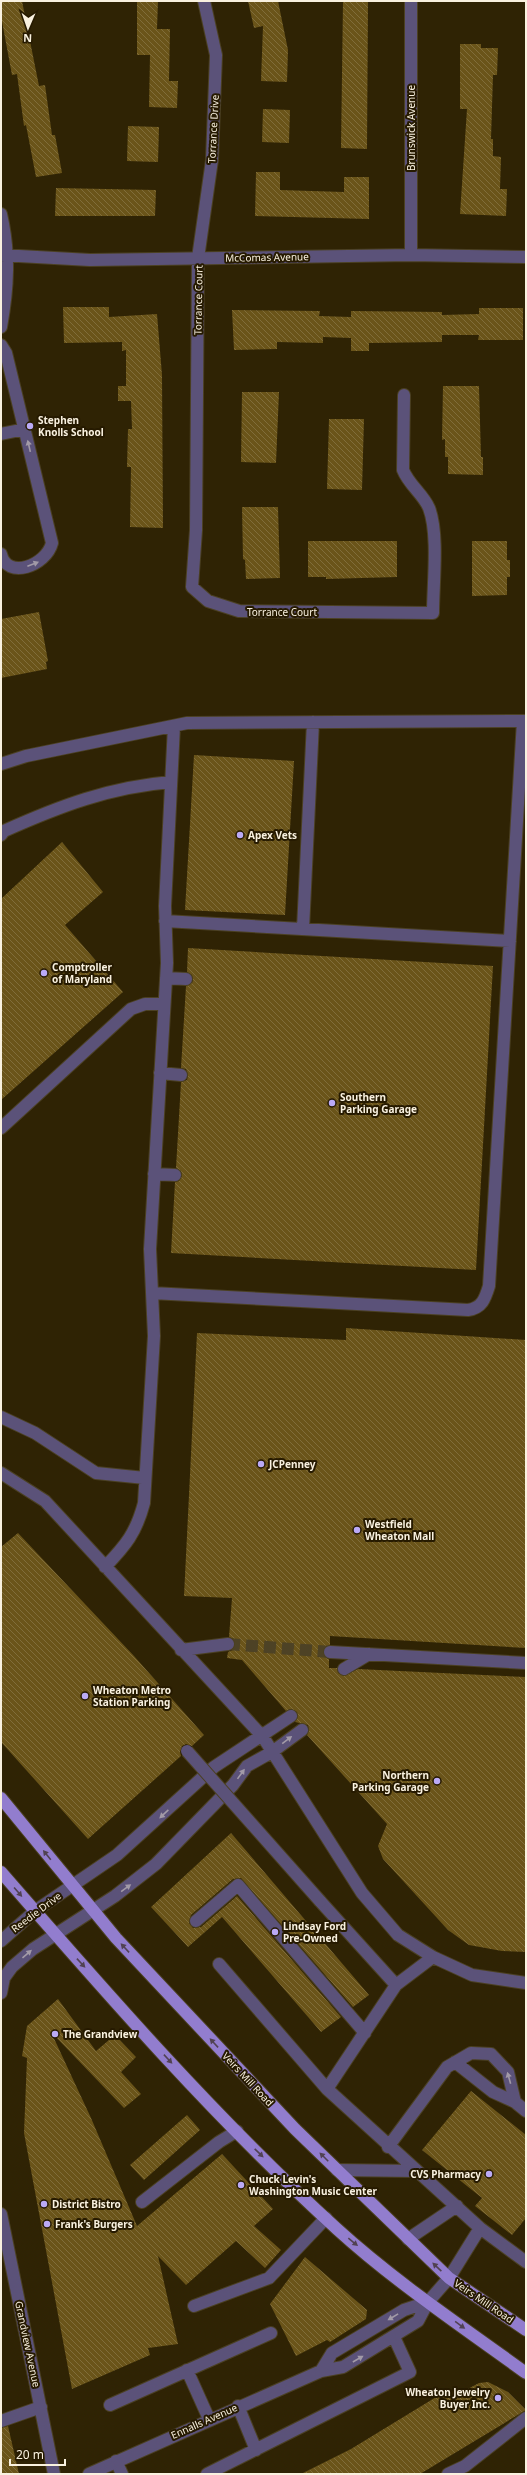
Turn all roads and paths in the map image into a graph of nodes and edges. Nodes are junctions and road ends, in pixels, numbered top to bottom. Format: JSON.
{"nodes":[{"id":1,"x":204,"y":1,"type":"edge"},
{"id":2,"x":411,"y":1,"type":"edge"},
{"id":3,"x":1,"y":214,"type":"edge"},
{"id":4,"x":5,"y":255,"type":"edge"},
{"id":5,"x":411,"y":256,"type":"junction"},
{"id":6,"x":526,"y":257,"type":"edge"},
{"id":7,"x":198,"y":258,"type":"junction"},
{"id":8,"x":1,"y":327,"type":"edge"},
{"id":9,"x":1,"y":345,"type":"edge"},
{"id":10,"x":404,"y":395,"type":"dead end"},
{"id":11,"x":25,"y":429,"type":"junction"},
{"id":12,"x":1,"y":434,"type":"edge"},
{"id":13,"x":1,"y":554,"type":"edge"},
{"id":14,"x":524,"y":721,"type":"edge"},
{"id":15,"x":313,"y":722,"type":"junction"},
{"id":16,"x":174,"y":726,"type":"junction"},
{"id":17,"x":1,"y":764,"type":"edge"},
{"id":18,"x":171,"y":782,"type":"junction"},
{"id":19,"x":2,"y":833,"type":"edge"},
{"id":20,"x":165,"y":921,"type":"junction"},
{"id":21,"x":303,"y":929,"type":"junction"},
{"id":22,"x":510,"y":941,"type":"junction"},
{"id":23,"x":166,"y":978,"type":"junction"},
{"id":24,"x":186,"y":979,"type":"dead end"},
{"id":25,"x":164,"y":1004,"type":"junction"},
{"id":26,"x":160,"y":1074,"type":"junction"},
{"id":27,"x":181,"y":1075,"type":"dead end"},
{"id":28,"x":1,"y":1128,"type":"edge"},
{"id":29,"x":154,"y":1174,"type":"junction"},
{"id":30,"x":175,"y":1175,"type":"dead end"},
{"id":31,"x":152,"y":1293,"type":"junction"},
{"id":32,"x":1,"y":1417,"type":"edge"},
{"id":33,"x":1,"y":1473,"type":"edge"},
{"id":34,"x":145,"y":1478,"type":"junction"},
{"id":35,"x":105,"y":1567,"type":"junction"},
{"id":36,"x":228,"y":1644,"type":"tunnel mouth"},
{"id":37,"x":181,"y":1650,"type":"junction"},
{"id":38,"x":330,"y":1652,"type":"tunnel mouth"},
{"id":39,"x":369,"y":1654,"type":"junction"},
{"id":40,"x":526,"y":1663,"type":"edge"},
{"id":41,"x":344,"y":1669,"type":"dead end"},
{"id":42,"x":291,"y":1716,"type":"dead end"},
{"id":43,"x":302,"y":1730,"type":"dead end"},
{"id":44,"x":263,"y":1737,"type":"junction"},
{"id":45,"x":187,"y":1751,"type":"dead end"},
{"id":46,"x":272,"y":1752,"type":"junction"},
{"id":47,"x":1,"y":1798,"type":"edge"},
{"id":48,"x":1,"y":1872,"type":"edge"},
{"id":49,"x":73,"y":1885,"type":"junction"},
{"id":50,"x":94,"y":1909,"type":"junction"},
{"id":51,"x":35,"y":1911,"type":"junction"},
{"id":52,"x":196,"y":1921,"type":"dead end"},
{"id":53,"x":55,"y":1934,"type":"junction"},
{"id":54,"x":1,"y":1941,"type":"edge"},
{"id":55,"x":433,"y":1957,"type":"junction"},
{"id":56,"x":219,"y":1964,"type":"dead end"},
{"id":57,"x":526,"y":1983,"type":"edge"},
{"id":58,"x":396,"y":1986,"type":"junction"},
{"id":59,"x":1,"y":1993,"type":"edge"},
{"id":60,"x":365,"y":2033,"type":"junction"},
{"id":61,"x":451,"y":2065,"type":"junction"},
{"id":62,"x":327,"y":2089,"type":"junction"},
{"id":63,"x":515,"y":2102,"type":"junction"},
{"id":64,"x":526,"y":2111,"type":"edge"},
{"id":65,"x":237,"y":2130,"type":"junction"},
{"id":66,"x":388,"y":2147,"type":"junction"},
{"id":67,"x":337,"y":2170,"type":"junction"},
{"id":68,"x":416,"y":2171,"type":"junction"},
{"id":69,"x":142,"y":2202,"type":"dead end"},
{"id":70,"x":457,"y":2206,"type":"junction"},
{"id":71,"x":1,"y":2214,"type":"edge"},
{"id":72,"x":326,"y":2218,"type":"junction"},
{"id":73,"x":480,"y":2228,"type":"junction"},
{"id":74,"x":3,"y":2233,"type":"edge"},
{"id":75,"x":408,"y":2239,"type":"junction"},
{"id":76,"x":526,"y":2262,"type":"edge"},
{"id":77,"x":449,"y":2278,"type":"junction"},
{"id":78,"x":428,"y":2302,"type":"junction"},
{"id":79,"x":194,"y":2306,"type":"dead end"},
{"id":80,"x":526,"y":2330,"type":"edge"},
{"id":81,"x":271,"y":2333,"type":"dead end"},
{"id":82,"x":394,"y":2337,"type":"junction"},
{"id":83,"x":187,"y":2370,"type":"junction"},
{"id":84,"x":321,"y":2371,"type":"junction"},
{"id":85,"x":526,"y":2373,"type":"edge"},
{"id":86,"x":110,"y":2405,"type":"dead end"},
{"id":87,"x":238,"y":2406,"type":"junction"},
{"id":88,"x":41,"y":2407,"type":"junction"},
{"id":89,"x":526,"y":2418,"type":"edge"},
{"id":90,"x":209,"y":2419,"type":"junction"},
{"id":91,"x":1,"y":2421,"type":"edge"},
{"id":92,"x":256,"y":2450,"type":"junction"},
{"id":93,"x":116,"y":2461,"type":"junction"},
{"id":94,"x":54,"y":2474,"type":"edge"},
{"id":95,"x":89,"y":2474,"type":"edge"},
{"id":96,"x":122,"y":2474,"type":"edge"},
{"id":97,"x":207,"y":2474,"type":"edge"},
{"id":98,"x":448,"y":2474,"type":"edge"}],
"edges":[{"from":1,"to":7,"type":"street","name":"Torrance Drive"},
{"from":2,"to":5,"type":"street","name":"Brunswick Avenue"},
{"from":3,"to":4,"type":"street"},
{"from":4,"to":7,"type":"street","name":"McComas Avenue"},
{"from":4,"to":8,"type":"street"},
{"from":5,"to":6,"type":"street","name":"McComas Avenue"},
{"from":5,"to":7,"type":"street","name":"McComas Avenue"},
{"from":7,"to":10,"type":"street","name":"Torrance Court"},
{"from":9,"to":11,"type":"street"},
{"from":11,"to":12,"type":"street"},
{"from":13,"to":11,"type":"street","one_way":true},
{"from":14,"to":15,"type":"street"},
{"from":14,"to":22,"type":"street"},
{"from":15,"to":16,"type":"street"},
{"from":15,"to":21,"type":"street"},
{"from":16,"to":17,"type":"street"},
{"from":16,"to":18,"type":"street"},
{"from":18,"to":19,"type":"street"},
{"from":18,"to":20,"type":"street"},
{"from":20,"to":21,"type":"street"},
{"from":20,"to":23,"type":"street"},
{"from":21,"to":22,"type":"street"},
{"from":22,"to":31,"type":"street"},
{"from":23,"to":24,"type":"street"},
{"from":23,"to":25,"type":"street"},
{"from":25,"to":26,"type":"street"},
{"from":25,"to":28,"type":"street"},
{"from":26,"to":27,"type":"street"},
{"from":26,"to":29,"type":"street"},
{"from":29,"to":30,"type":"street"},
{"from":29,"to":31,"type":"street"},
{"from":31,"to":34,"type":"street"},
{"from":32,"to":34,"type":"street"},
{"from":33,"to":35,"type":"street"},
{"from":34,"to":35,"type":"street"},
{"from":35,"to":37,"type":"street"},
{"from":36,"to":37,"type":"street"},
{"from":37,"to":44,"type":"street"},
{"from":38,"to":39,"type":"street"},
{"from":39,"to":40,"type":"street"},
{"from":39,"to":41,"type":"street"},
{"from":42,"to":44,"type":"street","name":"Reedie Drive"},
{"from":46,"to":43,"type":"street","one_way":true},
{"from":44,"to":46,"type":"street"},
{"from":44,"to":49,"type":"street","name":"Reedie Drive","one_way":true},
{"from":45,"to":58,"type":"street","bridge":true},
{"from":50,"to":46,"type":"street","one_way":true},
{"from":46,"to":55,"type":"street"},
{"from":49,"to":47,"type":"main road","name":"Veirs Mill Road","one_way":true},
{"from":48,"to":51,"type":"main road","one_way":true},
{"from":49,"to":50,"type":"main road","name":"Veirs Mill Road"},
{"from":49,"to":51,"type":"street","name":"Reedie Drive"},
{"from":50,"to":53,"type":"street"},
{"from":67,"to":50,"type":"main road","name":"Veirs Mill Road","one_way":true},
{"from":51,"to":53,"type":"main road"},
{"from":51,"to":54,"type":"street","name":"Reedie Drive"},
{"from":52,"to":60,"type":"street"},
{"from":59,"to":53,"type":"street","one_way":true},
{"from":53,"to":65,"type":"main road","one_way":true},
{"from":55,"to":57,"type":"street"},
{"from":55,"to":58,"type":"street"},
{"from":56,"to":62,"type":"street"},
{"from":58,"to":60,"type":"street"},
{"from":60,"to":62,"type":"street"},
{"from":61,"to":63,"type":"street"},
{"from":63,"to":61,"type":"street","one_way":true},
{"from":61,"to":66,"type":"street"},
{"from":62,"to":66,"type":"street"},
{"from":63,"to":64,"type":"street"},
{"from":65,"to":69,"type":"street"},
{"from":65,"to":72,"type":"main road","one_way":true},
{"from":66,"to":68,"type":"street"},
{"from":67,"to":68,"type":"street"},
{"from":67,"to":75,"type":"main road","name":"Veirs Mill Road"},
{"from":68,"to":70,"type":"street"},
{"from":70,"to":73,"type":"street"},
{"from":70,"to":75,"type":"street"},
{"from":71,"to":74,"type":"street","name":"Grandview Avenue"},
{"from":72,"to":78,"type":"main road","one_way":true},
{"from":72,"to":79,"type":"street"},
{"from":73,"to":76,"type":"street"},
{"from":73,"to":77,"type":"street","name":"Ennalls Avenue"},
{"from":74,"to":88,"type":"street","name":"Grandview Avenue"},
{"from":77,"to":75,"type":"main road","name":"Veirs Mill Road","one_way":true},
{"from":77,"to":78,"type":"street","name":"Ennalls Avenue"},
{"from":77,"to":80,"type":"main road","name":"Veirs Mill Road"},
{"from":78,"to":82,"type":"street","name":"Ennalls Avenue"},
{"from":78,"to":84,"type":"street","one_way":true},
{"from":78,"to":85,"type":"main road","one_way":true},
{"from":81,"to":83,"type":"street"},
{"from":84,"to":82,"type":"street","name":"Ennalls Avenue","one_way":true},
{"from":82,"to":92,"type":"street"},
{"from":83,"to":86,"type":"street"},
{"from":83,"to":90,"type":"street"},
{"from":84,"to":87,"type":"street","name":"Ennalls Avenue"},
{"from":87,"to":90,"type":"street","name":"Ennalls Avenue"},
{"from":87,"to":92,"type":"street"},
{"from":88,"to":91,"type":"street"},
{"from":88,"to":94,"type":"street","name":"Grandview Avenue"},
{"from":89,"to":98,"type":"street"},
{"from":90,"to":93,"type":"street","name":"Ennalls Avenue"},
{"from":92,"to":97,"type":"street"},
{"from":93,"to":95,"type":"street","name":"Ennalls Avenue"},
{"from":93,"to":96,"type":"street"}]}
